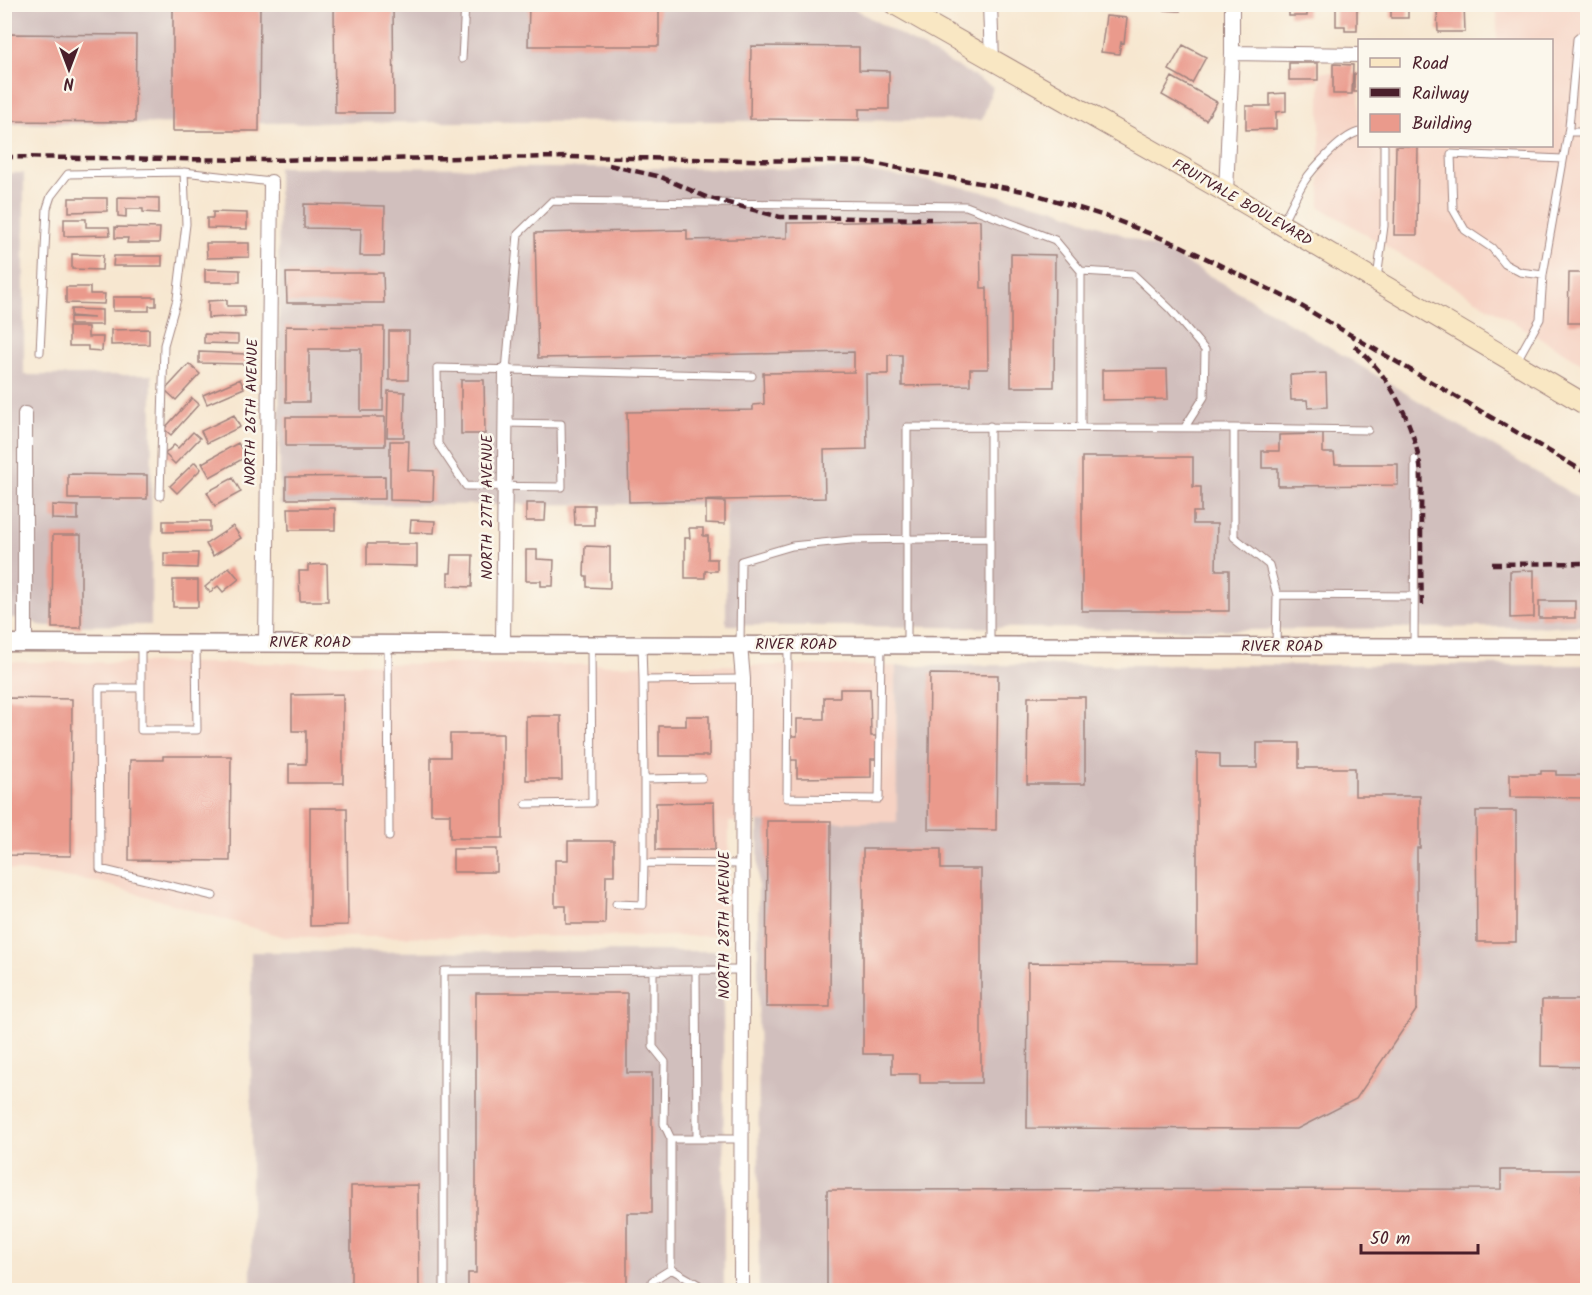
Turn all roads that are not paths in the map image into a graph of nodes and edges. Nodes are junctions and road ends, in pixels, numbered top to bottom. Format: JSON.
{"nodes":[{"id":1,"x":465,"y":4,"type":"edge"},
{"id":2,"x":894,"y":4,"type":"edge"},
{"id":3,"x":990,"y":4,"type":"edge"},
{"id":4,"x":1232,"y":4,"type":"edge"},
{"id":5,"x":1587,"y":30,"type":"edge"},
{"id":6,"x":1232,"y":53,"type":"junction"},
{"id":7,"x":1358,"y":55,"type":"edge"},
{"id":8,"x":462,"y":59,"type":"dead end"},
{"id":9,"x":992,"y":61,"type":"junction"},
{"id":10,"x":1358,"y":132,"type":"edge"},
{"id":11,"x":1568,"y":132,"type":"junction"},
{"id":12,"x":1587,"y":132,"type":"edge"},
{"id":13,"x":1384,"y":147,"type":"edge"},
{"id":14,"x":1563,"y":159,"type":"junction"},
{"id":15,"x":184,"y":172,"type":"junction"},
{"id":16,"x":271,"y":182,"type":"joint"},
{"id":17,"x":1226,"y":192,"type":"junction"},
{"id":18,"x":1281,"y":225,"type":"junction"},
{"id":19,"x":1081,"y":271,"type":"junction"},
{"id":20,"x":1543,"y":275,"type":"junction"},
{"id":21,"x":1376,"y":281,"type":"junction"},
{"id":22,"x":40,"y":352,"type":"dead end"},
{"id":23,"x":1515,"y":363,"type":"junction"},
{"id":24,"x":506,"y":371,"type":"junction"},
{"id":25,"x":752,"y":376,"type":"dead end"},
{"id":26,"x":1586,"y":403,"type":"edge"},
{"id":27,"x":25,"y":414,"type":"dead end"},
{"id":28,"x":505,"y":423,"type":"junction"},
{"id":29,"x":990,"y":426,"type":"junction"},
{"id":30,"x":1081,"y":427,"type":"junction"},
{"id":31,"x":1185,"y":427,"type":"junction"},
{"id":32,"x":1234,"y":428,"type":"junction"},
{"id":33,"x":1368,"y":430,"type":"dead end"},
{"id":34,"x":1415,"y":459,"type":"dead end"},
{"id":35,"x":504,"y":487,"type":"junction"},
{"id":36,"x":160,"y":496,"type":"dead end"},
{"id":37,"x":906,"y":538,"type":"junction"},
{"id":38,"x":989,"y":538,"type":"junction"},
{"id":39,"x":1277,"y":595,"type":"junction"},
{"id":40,"x":1414,"y":596,"type":"junction"},
{"id":41,"x":4,"y":643,"type":"edge"},
{"id":42,"x":25,"y":643,"type":"junction"},
{"id":43,"x":141,"y":643,"type":"junction"},
{"id":44,"x":196,"y":643,"type":"junction"},
{"id":45,"x":266,"y":643,"type":"junction"},
{"id":46,"x":388,"y":644,"type":"junction"},
{"id":47,"x":503,"y":644,"type":"junction"},
{"id":48,"x":591,"y":645,"type":"junction"},
{"id":49,"x":642,"y":645,"type":"junction"},
{"id":50,"x":740,"y":645,"type":"junction"},
{"id":51,"x":788,"y":646,"type":"junction"},
{"id":52,"x":881,"y":646,"type":"junction"},
{"id":53,"x":907,"y":646,"type":"junction"},
{"id":54,"x":990,"y":646,"type":"junction"},
{"id":55,"x":1276,"y":646,"type":"junction"},
{"id":56,"x":1414,"y":647,"type":"junction"},
{"id":57,"x":1587,"y":647,"type":"edge"},
{"id":58,"x":743,"y":679,"type":"junction"},
{"id":59,"x":643,"y":680,"type":"junction"},
{"id":60,"x":141,"y":688,"type":"junction"},
{"id":61,"x":702,"y":778,"type":"dead end"},
{"id":62,"x":644,"y":779,"type":"junction"},
{"id":63,"x":526,"y":804,"type":"dead end"},
{"id":64,"x":389,"y":837,"type":"dead end"},
{"id":65,"x":644,"y":863,"type":"junction"},
{"id":66,"x":742,"y":864,"type":"junction"},
{"id":67,"x":213,"y":896,"type":"dead end"},
{"id":68,"x":616,"y":904,"type":"dead end"},
{"id":69,"x":653,"y":970,"type":"junction"},
{"id":70,"x":696,"y":970,"type":"junction"},
{"id":71,"x":742,"y":970,"type":"junction"},
{"id":72,"x":671,"y":1139,"type":"junction"},
{"id":73,"x":697,"y":1139,"type":"junction"},
{"id":74,"x":741,"y":1139,"type":"junction"},
{"id":75,"x":671,"y":1269,"type":"junction"},
{"id":76,"x":444,"y":1290,"type":"edge"},
{"id":77,"x":652,"y":1290,"type":"edge"},
{"id":78,"x":699,"y":1290,"type":"edge"},
{"id":79,"x":741,"y":1290,"type":"edge"}],
"edges":[{"from":1,"to":8,"type":"lane"},
{"from":2,"to":9,"type":"main road","name":"FRUITVALE BOULEVARD"},
{"from":3,"to":9,"type":"street"},
{"from":4,"to":6,"type":"street"},
{"from":5,"to":11,"type":"lane"},
{"from":6,"to":7,"type":"street"},
{"from":6,"to":17,"type":"street"},
{"from":9,"to":17,"type":"main road","name":"FRUITVALE BOULEVARD"},
{"from":10,"to":18,"type":"lane"},
{"from":11,"to":12,"type":"lane"},
{"from":11,"to":14,"type":"lane"},
{"from":13,"to":21,"type":"lane"},
{"from":14,"to":20,"type":"lane"},
{"from":14,"to":20,"type":"lane"},
{"from":15,"to":16,"type":"lane"},
{"from":15,"to":22,"type":"lane"},
{"from":15,"to":36,"type":"lane"},
{"from":16,"to":45,"type":"street","name":"NORTH 26TH AVENUE"},
{"from":17,"to":18,"type":"main road","name":"FRUITVALE BOULEVARD"},
{"from":18,"to":21,"type":"main road","name":"FRUITVALE BOULEVARD"},
{"from":19,"to":24,"type":"lane"},
{"from":19,"to":30,"type":"lane"},
{"from":19,"to":31,"type":"lane"},
{"from":20,"to":23,"type":"lane"},
{"from":21,"to":23,"type":"main road","name":"FRUITVALE BOULEVARD"},
{"from":23,"to":26,"type":"main road","name":"FRUITVALE BOULEVARD"},
{"from":24,"to":25,"type":"lane"},
{"from":24,"to":28,"type":"street","name":"NORTH 27TH AVENUE"},
{"from":24,"to":35,"type":"lane"},
{"from":27,"to":42,"type":"street"},
{"from":28,"to":35,"type":"street","name":"NORTH 27TH AVENUE"},
{"from":28,"to":35,"type":"lane"},
{"from":29,"to":30,"type":"lane"},
{"from":29,"to":37,"type":"lane"},
{"from":29,"to":38,"type":"lane"},
{"from":30,"to":31,"type":"lane"},
{"from":31,"to":32,"type":"lane"},
{"from":32,"to":33,"type":"lane"},
{"from":32,"to":39,"type":"lane"},
{"from":34,"to":40,"type":"lane"},
{"from":35,"to":47,"type":"street","name":"NORTH 27TH AVENUE"},
{"from":37,"to":38,"type":"lane"},
{"from":37,"to":50,"type":"lane","name":"NORTH 28TH AVENUE"},
{"from":37,"to":53,"type":"lane"},
{"from":38,"to":54,"type":"lane"},
{"from":39,"to":40,"type":"lane"},
{"from":39,"to":55,"type":"lane"},
{"from":40,"to":56,"type":"lane"},
{"from":41,"to":42,"type":"street","name":"RIVER ROAD"},
{"from":42,"to":43,"type":"street","name":"RIVER ROAD"},
{"from":43,"to":44,"type":"street","name":"RIVER ROAD"},
{"from":43,"to":60,"type":"lane"},
{"from":44,"to":45,"type":"street","name":"RIVER ROAD"},
{"from":44,"to":60,"type":"lane"},
{"from":45,"to":46,"type":"street","name":"RIVER ROAD"},
{"from":46,"to":47,"type":"street","name":"RIVER ROAD"},
{"from":46,"to":64,"type":"lane"},
{"from":47,"to":48,"type":"street","name":"RIVER ROAD"},
{"from":48,"to":49,"type":"street","name":"RIVER ROAD"},
{"from":48,"to":63,"type":"lane"},
{"from":49,"to":50,"type":"street","name":"RIVER ROAD"},
{"from":49,"to":59,"type":"lane"},
{"from":50,"to":51,"type":"street","name":"RIVER ROAD"},
{"from":50,"to":58,"type":"street","name":"NORTH 28TH AVENUE"},
{"from":51,"to":52,"type":"street","name":"RIVER ROAD"},
{"from":51,"to":52,"type":"lane"},
{"from":52,"to":53,"type":"street","name":"RIVER ROAD"},
{"from":53,"to":54,"type":"street","name":"RIVER ROAD"},
{"from":54,"to":55,"type":"street","name":"RIVER ROAD"},
{"from":55,"to":56,"type":"street","name":"RIVER ROAD"},
{"from":56,"to":57,"type":"street","name":"RIVER ROAD"},
{"from":58,"to":59,"type":"lane"},
{"from":58,"to":66,"type":"street","name":"NORTH 28TH AVENUE"},
{"from":59,"to":62,"type":"lane"},
{"from":60,"to":67,"type":"lane"},
{"from":61,"to":62,"type":"lane"},
{"from":62,"to":65,"type":"lane"},
{"from":65,"to":66,"type":"lane"},
{"from":65,"to":68,"type":"lane"},
{"from":66,"to":71,"type":"street","name":"NORTH 28TH AVENUE"},
{"from":69,"to":70,"type":"lane"},
{"from":69,"to":72,"type":"lane"},
{"from":69,"to":76,"type":"lane"},
{"from":70,"to":71,"type":"lane"},
{"from":70,"to":73,"type":"lane"},
{"from":71,"to":74,"type":"street","name":"NORTH 28TH AVENUE"},
{"from":72,"to":73,"type":"lane"},
{"from":72,"to":75,"type":"lane"},
{"from":73,"to":74,"type":"lane"},
{"from":74,"to":79,"type":"street","name":"NORTH 28TH AVENUE"},
{"from":75,"to":77,"type":"lane"},
{"from":75,"to":78,"type":"lane"}]}
